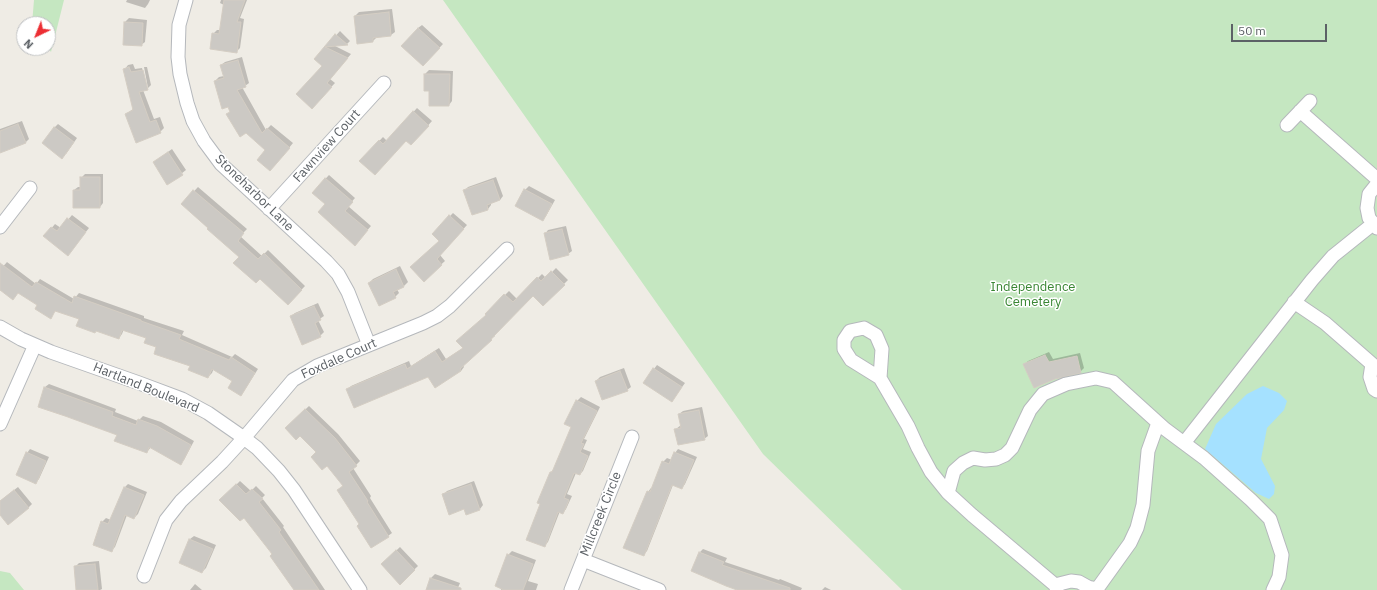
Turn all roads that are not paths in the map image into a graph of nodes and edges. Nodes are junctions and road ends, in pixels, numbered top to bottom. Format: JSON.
{"nodes":[{"id":1,"x":186,"y":0,"type":"edge"},
{"id":2,"x":384,"y":83,"type":"dead end"},
{"id":3,"x":1310,"y":101,"type":"dead end"},
{"id":4,"x":1300,"y":111,"type":"junction"},
{"id":5,"x":1287,"y":125,"type":"dead end"},
{"id":6,"x":1377,"y":179,"type":"edge"},
{"id":7,"x":1377,"y":184,"type":"edge"},
{"id":8,"x":30,"y":188,"type":"dead end"},
{"id":9,"x":269,"y":209,"type":"junction"},
{"id":10,"x":1375,"y":226,"type":"edge"},
{"id":11,"x":0,"y":227,"type":"edge"},
{"id":12,"x":507,"y":250,"type":"dead end"},
{"id":13,"x":1294,"y":302,"type":"junction"},
{"id":14,"x":0,"y":327,"type":"edge"},
{"id":15,"x":35,"y":345,"type":"junction"},
{"id":16,"x":369,"y":345,"type":"junction"},
{"id":17,"x":1375,"y":362,"type":"edge"},
{"id":18,"x":880,"y":378,"type":"dead end"},
{"id":19,"x":1377,"y":391,"type":"edge"},
{"id":20,"x":1158,"y":423,"type":"junction"},
{"id":21,"x":0,"y":424,"type":"edge"},
{"id":22,"x":632,"y":437,"type":"dead end"},
{"id":23,"x":244,"y":438,"type":"junction"},
{"id":24,"x":1184,"y":443,"type":"junction"},
{"id":25,"x":948,"y":493,"type":"junction"},
{"id":26,"x":583,"y":560,"type":"junction"},
{"id":27,"x":144,"y":576,"type":"dead end"},
{"id":28,"x":1056,"y":587,"type":"edge"},
{"id":29,"x":1097,"y":589,"type":"edge"},
{"id":30,"x":360,"y":590,"type":"edge"},
{"id":31,"x":571,"y":590,"type":"edge"},
{"id":32,"x":659,"y":590,"type":"edge"},
{"id":33,"x":1273,"y":590,"type":"edge"}],
"edges":[{"from":1,"to":9,"type":"street","name":"Stoneharbor Lane"},
{"from":2,"to":9,"type":"street","name":"Fawnview Court"},
{"from":3,"to":4,"type":"street"},
{"from":4,"to":5,"type":"street"},
{"from":4,"to":6,"type":"street"},
{"from":7,"to":10,"type":"street"},
{"from":8,"to":11,"type":"street"},
{"from":9,"to":16,"type":"street","name":"Stoneharbor Lane"},
{"from":10,"to":13,"type":"street"},
{"from":12,"to":16,"type":"street","name":"Foxdale Court"},
{"from":13,"to":17,"type":"street"},
{"from":13,"to":24,"type":"street"},
{"from":14,"to":15,"type":"street","name":"Hartland Boulevard"},
{"from":15,"to":21,"type":"street"},
{"from":15,"to":23,"type":"street","name":"Hartland Boulevard"},
{"from":16,"to":23,"type":"street","name":"Foxdale Court"},
{"from":17,"to":19,"type":"street"},
{"from":18,"to":25,"type":"street"},
{"from":20,"to":24,"type":"street"},
{"from":20,"to":25,"type":"street"},
{"from":20,"to":29,"type":"street"},
{"from":22,"to":26,"type":"street","name":"Millcreek Circle"},
{"from":23,"to":27,"type":"street","name":"Foxdale Court"},
{"from":23,"to":30,"type":"street","name":"Hartland Boulevard"},
{"from":24,"to":33,"type":"street"},
{"from":25,"to":28,"type":"street"},
{"from":26,"to":31,"type":"street","name":"Millcreek Circle"},
{"from":26,"to":32,"type":"street"},
{"from":28,"to":29,"type":"street"}]}
